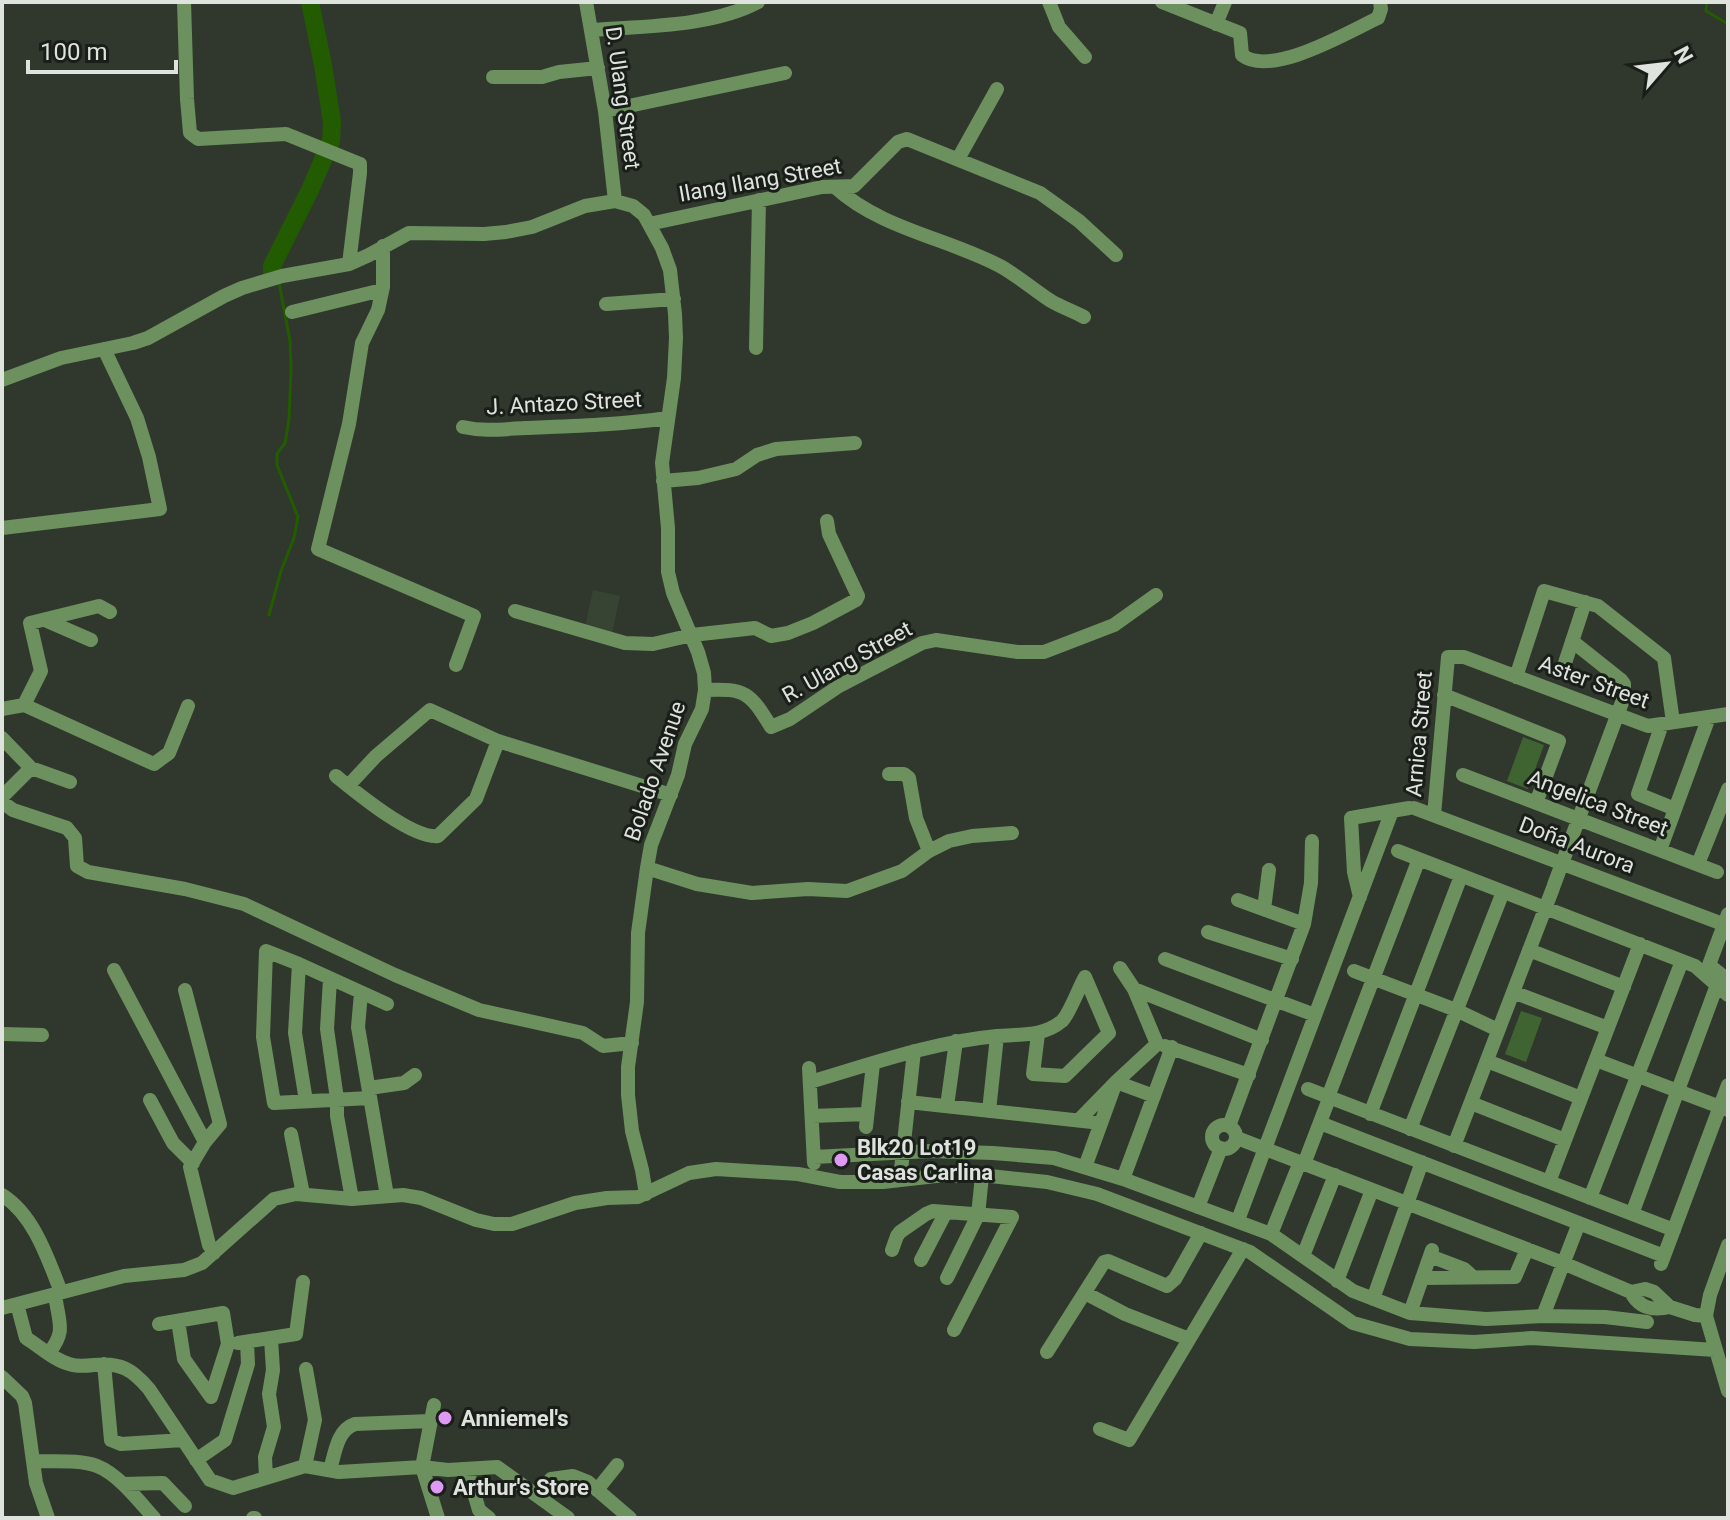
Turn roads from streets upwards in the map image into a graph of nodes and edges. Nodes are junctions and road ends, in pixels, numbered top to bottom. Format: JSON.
{"nodes":[{"id":1,"x":184,"y":2,"type":"edge"},
{"id":2,"x":586,"y":2,"type":"edge"},
{"id":3,"x":758,"y":2,"type":"edge"},
{"id":4,"x":1049,"y":2,"type":"edge"},
{"id":5,"x":1225,"y":2,"type":"edge"},
{"id":6,"x":1380,"y":2,"type":"edge"},
{"id":7,"x":1172,"y":4,"type":"edge"},
{"id":8,"x":1216,"y":24,"type":"junction"},
{"id":9,"x":591,"y":30,"type":"junction"},
{"id":10,"x":1085,"y":57,"type":"dead end"},
{"id":11,"x":598,"y":68,"type":"junction"},
{"id":12,"x":785,"y":73,"type":"dead end"},
{"id":13,"x":493,"y":77,"type":"dead end"},
{"id":14,"x":997,"y":89,"type":"dead end"},
{"id":15,"x":605,"y":111,"type":"junction"},
{"id":16,"x":958,"y":159,"type":"junction"},
{"id":17,"x":835,"y":187,"type":"junction"},
{"id":18,"x":759,"y":200,"type":"junction"},
{"id":19,"x":615,"y":201,"type":"junction"},
{"id":20,"x":649,"y":224,"type":"junction"},
{"id":21,"x":383,"y":246,"type":"junction"},
{"id":22,"x":1116,"y":255,"type":"dead end"},
{"id":23,"x":349,"y":264,"type":"junction"},
{"id":24,"x":382,"y":290,"type":"junction"},
{"id":25,"x":674,"y":299,"type":"junction"},
{"id":26,"x":606,"y":304,"type":"dead end"},
{"id":27,"x":292,"y":312,"type":"dead end"},
{"id":28,"x":1084,"y":317,"type":"dead end"},
{"id":29,"x":756,"y":348,"type":"dead end"},
{"id":30,"x":104,"y":349,"type":"junction"},
{"id":31,"x":2,"y":380,"type":"edge"},
{"id":32,"x":667,"y":418,"type":"junction"},
{"id":33,"x":463,"y":427,"type":"dead end"},
{"id":34,"x":855,"y":443,"type":"dead end"},
{"id":35,"x":663,"y":481,"type":"junction"},
{"id":36,"x":827,"y":521,"type":"dead end"},
{"id":37,"x":2,"y":528,"type":"edge"},
{"id":38,"x":1156,"y":595,"type":"dead end"},
{"id":39,"x":1585,"y":602,"type":"junction"},
{"id":40,"x":515,"y":611,"type":"dead end"},
{"id":41,"x":110,"y":612,"type":"dead end"},
{"id":42,"x":45,"y":620,"type":"junction"},
{"id":43,"x":692,"y":635,"type":"junction"},
{"id":44,"x":91,"y":640,"type":"dead end"},
{"id":45,"x":1572,"y":641,"type":"junction"},
{"id":46,"x":1448,"y":657,"type":"joint"},
{"id":47,"x":1565,"y":663,"type":"dead end"},
{"id":48,"x":456,"y":665,"type":"dead end"},
{"id":49,"x":1516,"y":677,"type":"junction"},
{"id":50,"x":705,"y":690,"type":"junction"},
{"id":51,"x":1444,"y":695,"type":"junction"},
{"id":52,"x":24,"y":705,"type":"junction"},
{"id":53,"x":188,"y":706,"type":"dead end"},
{"id":54,"x":2,"y":709,"type":"edge"},
{"id":55,"x":1728,"y":714,"type":"edge"},
{"id":56,"x":1618,"y":716,"type":"junction"},
{"id":57,"x":1709,"y":717,"type":"junction"},
{"id":58,"x":1668,"y":723,"type":"junction"},
{"id":59,"x":2,"y":738,"type":"edge"},
{"id":60,"x":498,"y":741,"type":"junction"},
{"id":61,"x":31,"y":768,"type":"junction"},
{"id":62,"x":889,"y":774,"type":"dead end"},
{"id":63,"x":1463,"y":775,"type":"dead end"},
{"id":64,"x":336,"y":776,"type":"dead end"},
{"id":65,"x":70,"y":782,"type":"dead end"},
{"id":66,"x":348,"y":786,"type":"junction"},
{"id":67,"x":1728,"y":789,"type":"edge"},
{"id":68,"x":671,"y":795,"type":"junction"},
{"id":69,"x":2,"y":799,"type":"edge"},
{"id":70,"x":1536,"y":803,"type":"junction"},
{"id":71,"x":1675,"y":809,"type":"junction"},
{"id":72,"x":1392,"y":811,"type":"junction"},
{"id":73,"x":1434,"y":815,"type":"junction"},
{"id":74,"x":1579,"y":819,"type":"junction"},
{"id":75,"x":1012,"y":833,"type":"dead end"},
{"id":76,"x":1312,"y":841,"type":"dead end"},
{"id":77,"x":1660,"y":850,"type":"junction"},
{"id":78,"x":929,"y":851,"type":"junction"},
{"id":79,"x":1398,"y":851,"type":"dead end"},
{"id":80,"x":1419,"y":859,"type":"junction"},
{"id":81,"x":1562,"y":863,"type":"junction"},
{"id":82,"x":1698,"y":864,"type":"junction"},
{"id":83,"x":647,"y":868,"type":"junction"},
{"id":84,"x":1269,"y":870,"type":"dead end"},
{"id":85,"x":1717,"y":872,"type":"dead end"},
{"id":86,"x":1461,"y":876,"type":"junction"},
{"id":87,"x":1503,"y":892,"type":"junction"},
{"id":88,"x":1360,"y":897,"type":"junction"},
{"id":89,"x":1238,"y":900,"type":"dead end"},
{"id":90,"x":1545,"y":908,"type":"junction"},
{"id":91,"x":1264,"y":909,"type":"junction"},
{"id":92,"x":1727,"y":921,"type":"edge"},
{"id":93,"x":1304,"y":924,"type":"junction"},
{"id":94,"x":1208,"y":932,"type":"dead end"},
{"id":95,"x":1640,"y":944,"type":"junction"},
{"id":96,"x":1529,"y":950,"type":"junction"},
{"id":97,"x":1165,"y":959,"type":"dead end"},
{"id":98,"x":1292,"y":959,"type":"junction"},
{"id":99,"x":1682,"y":961,"type":"junction"},
{"id":100,"x":299,"y":964,"type":"junction"},
{"id":101,"x":1120,"y":968,"type":"dead end"},
{"id":102,"x":114,"y":970,"type":"dead end"},
{"id":103,"x":1354,"y":971,"type":"dead end"},
{"id":104,"x":1374,"y":978,"type":"junction"},
{"id":105,"x":330,"y":979,"type":"junction"},
{"id":106,"x":1624,"y":987,"type":"junction"},
{"id":107,"x":1724,"y":987,"type":"edge"},
{"id":108,"x":1134,"y":989,"type":"junction"},
{"id":109,"x":185,"y":990,"type":"dead end"},
{"id":110,"x":1513,"y":992,"type":"junction"},
{"id":111,"x":361,"y":993,"type":"junction"},
{"id":112,"x":1416,"y":995,"type":"junction"},
{"id":113,"x":1276,"y":1000,"type":"junction"},
{"id":114,"x":387,"y":1004,"type":"dead end"},
{"id":115,"x":1456,"y":1010,"type":"junction"},
{"id":116,"x":1315,"y":1015,"type":"junction"},
{"id":117,"x":1608,"y":1028,"type":"junction"},
{"id":118,"x":1498,"y":1030,"type":"junction"},
{"id":119,"x":2,"y":1034,"type":"edge"},
{"id":120,"x":1038,"y":1034,"type":"junction"},
{"id":121,"x":42,"y":1035,"type":"dead end"},
{"id":122,"x":997,"y":1036,"type":"junction"},
{"id":123,"x":1262,"y":1040,"type":"junction"},
{"id":124,"x":956,"y":1041,"type":"junction"},
{"id":125,"x":632,"y":1043,"type":"junction"},
{"id":126,"x":1164,"y":1045,"type":"junction"},
{"id":127,"x":914,"y":1051,"type":"junction"},
{"id":128,"x":1596,"y":1060,"type":"junction"},
{"id":129,"x":1487,"y":1061,"type":"junction"},
{"id":130,"x":873,"y":1064,"type":"junction"},
{"id":131,"x":415,"y":1075,"type":"dead end"},
{"id":132,"x":1249,"y":1075,"type":"junction"},
{"id":133,"x":1636,"y":1076,"type":"junction"},
{"id":134,"x":1116,"y":1082,"type":"junction"},
{"id":135,"x":1728,"y":1085,"type":"edge"},
{"id":136,"x":1308,"y":1089,"type":"dead end"},
{"id":137,"x":1677,"y":1091,"type":"junction"},
{"id":138,"x":369,"y":1093,"type":"junction"},
{"id":139,"x":1154,"y":1096,"type":"junction"},
{"id":140,"x":1581,"y":1098,"type":"junction"},
{"id":141,"x":337,"y":1099,"type":"junction"},
{"id":142,"x":150,"y":1100,"type":"dead end"},
{"id":143,"x":306,"y":1101,"type":"junction"},
{"id":144,"x":1328,"y":1101,"type":"junction"},
{"id":145,"x":908,"y":1102,"type":"junction"},
{"id":146,"x":1471,"y":1103,"type":"junction"},
{"id":147,"x":947,"y":1106,"type":"junction"},
{"id":148,"x":1724,"y":1109,"type":"edge"},
{"id":149,"x":989,"y":1111,"type":"junction"},
{"id":150,"x":1370,"y":1114,"type":"junction"},
{"id":151,"x":812,"y":1116,"type":"junction"},
{"id":152,"x":1080,"y":1119,"type":"junction"},
{"id":153,"x":1101,"y":1123,"type":"junction"},
{"id":154,"x":1320,"y":1123,"type":"junction"},
{"id":155,"x":1410,"y":1129,"type":"junction"},
{"id":156,"x":1233,"y":1132,"type":"junction"},
{"id":157,"x":291,"y":1134,"type":"dead end"},
{"id":158,"x":1565,"y":1140,"type":"junction"},
{"id":159,"x":205,"y":1142,"type":"junction"},
{"id":160,"x":1454,"y":1146,"type":"junction"},
{"id":161,"x":1221,"y":1148,"type":"junction"},
{"id":162,"x":1265,"y":1149,"type":"junction"},
{"id":163,"x":903,"y":1152,"type":"junction"},
{"id":164,"x":1422,"y":1162,"type":"junction"},
{"id":165,"x":193,"y":1163,"type":"junction"},
{"id":166,"x":1302,"y":1163,"type":"junction"},
{"id":167,"x":1085,"y":1167,"type":"junction"},
{"id":168,"x":1335,"y":1175,"type":"junction"},
{"id":169,"x":982,"y":1176,"type":"junction"},
{"id":170,"x":1123,"y":1179,"type":"junction"},
{"id":171,"x":902,"y":1180,"type":"junction"},
{"id":172,"x":1549,"y":1182,"type":"junction"},
{"id":173,"x":1372,"y":1190,"type":"junction"},
{"id":174,"x":303,"y":1194,"type":"junction"},
{"id":175,"x":646,"y":1194,"type":"junction"},
{"id":176,"x":2,"y":1195,"type":"edge"},
{"id":177,"x":387,"y":1196,"type":"junction"},
{"id":178,"x":1590,"y":1198,"type":"junction"},
{"id":179,"x":352,"y":1199,"type":"junction"},
{"id":180,"x":1408,"y":1203,"type":"junction"},
{"id":181,"x":1198,"y":1207,"type":"junction"},
{"id":182,"x":946,"y":1212,"type":"junction"},
{"id":183,"x":1632,"y":1214,"type":"junction"},
{"id":184,"x":978,"y":1215,"type":"junction"},
{"id":185,"x":1238,"y":1220,"type":"junction"},
{"id":186,"x":1579,"y":1223,"type":"junction"},
{"id":187,"x":1674,"y":1230,"type":"junction"},
{"id":188,"x":1201,"y":1233,"type":"junction"},
{"id":189,"x":1271,"y":1234,"type":"junction"},
{"id":190,"x":1728,"y":1245,"type":"edge"},
{"id":191,"x":1243,"y":1249,"type":"junction"},
{"id":192,"x":1527,"y":1249,"type":"junction"},
{"id":193,"x":892,"y":1250,"type":"dead end"},
{"id":194,"x":214,"y":1253,"type":"junction"},
{"id":195,"x":1303,"y":1256,"type":"junction"},
{"id":196,"x":921,"y":1260,"type":"dead end"},
{"id":197,"x":1563,"y":1263,"type":"junction"},
{"id":198,"x":1473,"y":1277,"type":"junction"},
{"id":199,"x":947,"y":1278,"type":"dead end"},
{"id":200,"x":1422,"y":1278,"type":"junction"},
{"id":201,"x":1337,"y":1281,"type":"junction"},
{"id":202,"x":303,"y":1282,"type":"dead end"},
{"id":203,"x":1085,"y":1293,"type":"junction"},
{"id":204,"x":59,"y":1297,"type":"junction"},
{"id":205,"x":1373,"y":1299,"type":"junction"},
{"id":206,"x":9,"y":1306,"type":"edge"},
{"id":207,"x":1410,"y":1313,"type":"junction"},
{"id":208,"x":1543,"y":1316,"type":"junction"},
{"id":209,"x":1706,"y":1316,"type":"junction"},
{"id":210,"x":178,"y":1321,"type":"junction"},
{"id":211,"x":1647,"y":1322,"type":"dead end"},
{"id":212,"x":159,"y":1324,"type":"dead end"},
{"id":213,"x":954,"y":1330,"type":"dead end"},
{"id":214,"x":271,"y":1339,"type":"junction"},
{"id":215,"x":1189,"y":1339,"type":"junction"},
{"id":216,"x":247,"y":1342,"type":"junction"},
{"id":217,"x":228,"y":1344,"type":"junction"},
{"id":218,"x":1047,"y":1352,"type":"dead end"},
{"id":219,"x":49,"y":1353,"type":"junction"},
{"id":220,"x":1721,"y":1357,"type":"edge"},
{"id":221,"x":104,"y":1364,"type":"junction"},
{"id":222,"x":306,"y":1369,"type":"dead end"},
{"id":223,"x":2,"y":1377,"type":"edge"},
{"id":224,"x":1728,"y":1391,"type":"edge"},
{"id":225,"x":434,"y":1405,"type":"dead end"},
{"id":226,"x":430,"y":1421,"type":"junction"},
{"id":227,"x":1100,"y":1429,"type":"dead end"},
{"id":228,"x":183,"y":1440,"type":"junction"},
{"id":229,"x":196,"y":1460,"type":"junction"},
{"id":230,"x":33,"y":1461,"type":"junction"},
{"id":231,"x":617,"y":1465,"type":"dead end"},
{"id":232,"x":305,"y":1466,"type":"junction"},
{"id":233,"x":422,"y":1467,"type":"junction"},
{"id":234,"x":467,"y":1469,"type":"junction"},
{"id":235,"x":330,"y":1470,"type":"junction"},
{"id":236,"x":266,"y":1478,"type":"junction"},
{"id":237,"x":123,"y":1484,"type":"junction"},
{"id":238,"x":597,"y":1490,"type":"junction"},
{"id":239,"x":538,"y":1496,"type":"junction"},
{"id":240,"x":185,"y":1506,"type":"dead end"},
{"id":241,"x":48,"y":1518,"type":"edge"},
{"id":242,"x":154,"y":1518,"type":"edge"},
{"id":243,"x":438,"y":1518,"type":"edge"},
{"id":244,"x":489,"y":1518,"type":"edge"},
{"id":245,"x":568,"y":1518,"type":"edge"},
{"id":246,"x":630,"y":1518,"type":"edge"}],
"edges":[{"from":1,"to":23,"type":"street"},
{"from":2,"to":9,"type":"street","name":"D. Ulang Street"},
{"from":3,"to":9,"type":"street"},
{"from":4,"to":10,"type":"street"},
{"from":5,"to":8,"type":"street"},
{"from":6,"to":8,"type":"street"},
{"from":7,"to":8,"type":"street"},
{"from":9,"to":11,"type":"street","name":"D. Ulang Street"},
{"from":11,"to":13,"type":"street"},
{"from":11,"to":15,"type":"street","name":"D. Ulang Street"},
{"from":12,"to":15,"type":"street"},
{"from":14,"to":16,"type":"street"},
{"from":15,"to":19,"type":"street","name":"D. Ulang Street"},
{"from":16,"to":17,"type":"street","name":"Ilang Ilang Street"},
{"from":16,"to":22,"type":"street","name":"Ilang Ilang Street"},
{"from":17,"to":18,"type":"street","name":"Ilang Ilang Street"},
{"from":17,"to":28,"type":"street"},
{"from":18,"to":20,"type":"street","name":"Ilang Ilang Street"},
{"from":18,"to":29,"type":"street"},
{"from":19,"to":20,"type":"street","name":"Bolado Avenue"},
{"from":19,"to":21,"type":"street"},
{"from":20,"to":25,"type":"street","name":"Bolado Avenue"},
{"from":21,"to":23,"type":"street"},
{"from":21,"to":24,"type":"street"},
{"from":23,"to":30,"type":"street"},
{"from":24,"to":27,"type":"street"},
{"from":24,"to":48,"type":"street"},
{"from":25,"to":26,"type":"street"},
{"from":25,"to":32,"type":"street","name":"Bolado Avenue"},
{"from":30,"to":31,"type":"street"},
{"from":30,"to":37,"type":"street"},
{"from":32,"to":33,"type":"street","name":"J. Antazo Street"},
{"from":32,"to":35,"type":"street","name":"Bolado Avenue"},
{"from":34,"to":35,"type":"street"},
{"from":35,"to":43,"type":"street","name":"Bolado Avenue"},
{"from":36,"to":43,"type":"street"},
{"from":38,"to":50,"type":"street","name":"R. Ulang Street"},
{"from":39,"to":45,"type":"street"},
{"from":39,"to":49,"type":"street"},
{"from":39,"to":58,"type":"street"},
{"from":40,"to":43,"type":"street"},
{"from":41,"to":42,"type":"street"},
{"from":42,"to":44,"type":"street"},
{"from":42,"to":52,"type":"street"},
{"from":43,"to":50,"type":"street","name":"Bolado Avenue"},
{"from":45,"to":47,"type":"street"},
{"from":45,"to":56,"type":"street"},
{"from":46,"to":49,"type":"street","name":"Aster Street"},
{"from":46,"to":51,"type":"street","name":"Arnica Street"},
{"from":49,"to":56,"type":"street","name":"Aster Street"},
{"from":50,"to":68,"type":"street","name":"Bolado Avenue"},
{"from":51,"to":70,"type":"street"},
{"from":51,"to":73,"type":"street","name":"Arnica Street"},
{"from":52,"to":53,"type":"street"},
{"from":52,"to":54,"type":"street"},
{"from":55,"to":57,"type":"street","name":"Aster Street"},
{"from":56,"to":58,"type":"street","name":"Aster Street"},
{"from":56,"to":74,"type":"street"},
{"from":57,"to":58,"type":"street","name":"Aster Street"},
{"from":57,"to":71,"type":"street"},
{"from":58,"to":71,"type":"street"},
{"from":59,"to":61,"type":"street"},
{"from":60,"to":66,"type":"street"},
{"from":60,"to":66,"type":"street"},
{"from":60,"to":68,"type":"street"},
{"from":61,"to":65,"type":"street"},
{"from":61,"to":69,"type":"street"},
{"from":62,"to":78,"type":"street"},
{"from":63,"to":70,"type":"street","name":"Angelica Street"},
{"from":64,"to":66,"type":"street"},
{"from":67,"to":82,"type":"street"},
{"from":68,"to":83,"type":"street","name":"Bolado Avenue"},
{"from":69,"to":125,"type":"street"},
{"from":70,"to":74,"type":"street","name":"Angelica Street"},
{"from":71,"to":77,"type":"street"},
{"from":72,"to":73,"type":"street","name":"Doña Aurora"},
{"from":72,"to":88,"type":"street"},
{"from":72,"to":88,"type":"street"},
{"from":73,"to":81,"type":"street","name":"Doña Aurora"},
{"from":74,"to":77,"type":"street","name":"Angelica Street"},
{"from":74,"to":81,"type":"street"},
{"from":75,"to":78,"type":"street"},
{"from":76,"to":93,"type":"street"},
{"from":77,"to":82,"type":"street","name":"Angelica Street"},
{"from":78,"to":83,"type":"street"},
{"from":79,"to":80,"type":"street"},
{"from":80,"to":86,"type":"street"},
{"from":80,"to":104,"type":"street"},
{"from":81,"to":90,"type":"street"},
{"from":81,"to":92,"type":"street","name":"Doña Aurora"},
{"from":82,"to":85,"type":"street","name":"Angelica Street"},
{"from":83,"to":125,"type":"street","name":"Bolado Avenue"},
{"from":84,"to":91,"type":"street"},
{"from":86,"to":87,"type":"street"},
{"from":86,"to":112,"type":"street"},
{"from":87,"to":90,"type":"street"},
{"from":87,"to":115,"type":"street"},
{"from":88,"to":116,"type":"street"},
{"from":89,"to":91,"type":"street"},
{"from":90,"to":95,"type":"street"},
{"from":90,"to":96,"type":"street"},
{"from":91,"to":93,"type":"street"},
{"from":92,"to":107,"type":"street"},
{"from":93,"to":98,"type":"street"},
{"from":94,"to":98,"type":"street"},
{"from":95,"to":99,"type":"street"},
{"from":95,"to":106,"type":"street"},
{"from":96,"to":106,"type":"street"},
{"from":96,"to":110,"type":"street"},
{"from":97,"to":113,"type":"street"},
{"from":98,"to":113,"type":"street"},
{"from":99,"to":107,"type":"street"},
{"from":99,"to":133,"type":"street"},
{"from":100,"to":105,"type":"street"},
{"from":100,"to":143,"type":"street"},
{"from":100,"to":143,"type":"street"},
{"from":101,"to":108,"type":"street"},
{"from":102,"to":159,"type":"street"},
{"from":103,"to":104,"type":"street"},
{"from":104,"to":112,"type":"street"},
{"from":104,"to":144,"type":"street"},
{"from":105,"to":111,"type":"street"},
{"from":105,"to":141,"type":"street"},
{"from":106,"to":117,"type":"street"},
{"from":107,"to":137,"type":"street"},
{"from":108,"to":123,"type":"street"},
{"from":108,"to":126,"type":"street"},
{"from":109,"to":159,"type":"street"},
{"from":110,"to":117,"type":"street"},
{"from":110,"to":118,"type":"street"},
{"from":111,"to":114,"type":"street"},
{"from":111,"to":138,"type":"street"},
{"from":112,"to":115,"type":"street"},
{"from":112,"to":150,"type":"street"},
{"from":113,"to":116,"type":"street"},
{"from":113,"to":123,"type":"street"},
{"from":115,"to":118,"type":"street"},
{"from":115,"to":155,"type":"street"},
{"from":116,"to":162,"type":"street"},
{"from":117,"to":128,"type":"street"},
{"from":118,"to":129,"type":"street"},
{"from":119,"to":121,"type":"street"},
{"from":120,"to":120,"type":"street"},
{"from":120,"to":122,"type":"street"},
{"from":122,"to":124,"type":"street"},
{"from":122,"to":149,"type":"street"},
{"from":123,"to":132,"type":"street"},
{"from":124,"to":127,"type":"street"},
{"from":124,"to":147,"type":"street"},
{"from":125,"to":175,"type":"street","name":"Bolado Avenue"},
{"from":126,"to":132,"type":"street"},
{"from":126,"to":134,"type":"street"},
{"from":126,"to":139,"type":"street"},
{"from":127,"to":130,"type":"street"},
{"from":127,"to":145,"type":"street"},
{"from":128,"to":133,"type":"street"},
{"from":128,"to":140,"type":"street"},
{"from":129,"to":140,"type":"street"},
{"from":129,"to":146,"type":"street"},
{"from":130,"to":151,"type":"street"},
{"from":130,"to":151,"type":"street"},
{"from":131,"to":138,"type":"street"},
{"from":132,"to":156,"type":"street"},
{"from":133,"to":137,"type":"street"},
{"from":133,"to":178,"type":"street"},
{"from":134,"to":139,"type":"street"},
{"from":134,"to":152,"type":"street"},
{"from":134,"to":153,"type":"street"},
{"from":135,"to":148,"type":"street"},
{"from":136,"to":144,"type":"street"},
{"from":137,"to":148,"type":"street"},
{"from":137,"to":183,"type":"street"},
{"from":138,"to":141,"type":"street"},
{"from":138,"to":177,"type":"street"},
{"from":139,"to":170,"type":"street"},
{"from":140,"to":158,"type":"street"},
{"from":141,"to":143,"type":"street"},
{"from":141,"to":179,"type":"street"},
{"from":142,"to":165,"type":"street"},
{"from":144,"to":150,"type":"street"},
{"from":144,"to":154,"type":"street"},
{"from":145,"to":147,"type":"street"},
{"from":145,"to":163,"type":"street"},
{"from":146,"to":158,"type":"street"},
{"from":146,"to":160,"type":"street"},
{"from":147,"to":149,"type":"street"},
{"from":148,"to":187,"type":"street"},
{"from":149,"to":152,"type":"street"},
{"from":150,"to":155,"type":"street"},
{"from":151,"to":163,"type":"street"},
{"from":152,"to":153,"type":"street"},
{"from":153,"to":167,"type":"street"},
{"from":154,"to":164,"type":"street"},
{"from":154,"to":166,"type":"street"},
{"from":155,"to":160,"type":"street"},
{"from":156,"to":161,"type":"street"},
{"from":156,"to":161,"type":"street"},
{"from":156,"to":162,"type":"street"},
{"from":157,"to":174,"type":"street"},
{"from":158,"to":172,"type":"street"},
{"from":159,"to":165,"type":"street"},
{"from":160,"to":172,"type":"street"},
{"from":161,"to":181,"type":"street"},
{"from":162,"to":166,"type":"street"},
{"from":162,"to":185,"type":"street"},
{"from":163,"to":167,"type":"street"},
{"from":163,"to":171,"type":"street"},
{"from":164,"to":180,"type":"street"},
{"from":164,"to":186,"type":"street"},
{"from":165,"to":194,"type":"street"},
{"from":166,"to":168,"type":"street"},
{"from":166,"to":189,"type":"street"},
{"from":167,"to":170,"type":"street"},
{"from":168,"to":173,"type":"street"},
{"from":168,"to":195,"type":"street"},
{"from":169,"to":171,"type":"street"},
{"from":169,"to":184,"type":"street"},
{"from":169,"to":188,"type":"street"},
{"from":170,"to":181,"type":"street"},
{"from":171,"to":175,"type":"street"},
{"from":172,"to":178,"type":"street"},
{"from":173,"to":180,"type":"street"},
{"from":173,"to":201,"type":"street"},
{"from":174,"to":179,"type":"street"},
{"from":174,"to":194,"type":"street"},
{"from":175,"to":177,"type":"street"},
{"from":176,"to":204,"type":"street"},
{"from":177,"to":179,"type":"street"},
{"from":178,"to":183,"type":"street"},
{"from":180,"to":192,"type":"street"},
{"from":180,"to":205,"type":"street"},
{"from":181,"to":185,"type":"street"},
{"from":182,"to":184,"type":"street"},
{"from":182,"to":193,"type":"street"},
{"from":182,"to":196,"type":"street"},
{"from":183,"to":187,"type":"street"},
{"from":184,"to":199,"type":"street"},
{"from":184,"to":213,"type":"street"},
{"from":185,"to":189,"type":"street"},
{"from":186,"to":187,"type":"street"},
{"from":186,"to":197,"type":"street"},
{"from":188,"to":191,"type":"street"},
{"from":188,"to":203,"type":"street"},
{"from":189,"to":195,"type":"street"},
{"from":190,"to":209,"type":"street"},
{"from":191,"to":215,"type":"street"},
{"from":191,"to":220,"type":"street"},
{"from":192,"to":197,"type":"street"},
{"from":192,"to":198,"type":"street"},
{"from":194,"to":204,"type":"street"},
{"from":195,"to":201,"type":"street"},
{"from":197,"to":208,"type":"street"},
{"from":197,"to":209,"type":"street"},
{"from":198,"to":200,"type":"street"},
{"from":198,"to":200,"type":"street"},
{"from":200,"to":207,"type":"street"},
{"from":201,"to":205,"type":"street"},
{"from":202,"to":214,"type":"street"},
{"from":203,"to":215,"type":"street"},
{"from":203,"to":218,"type":"street"},
{"from":204,"to":206,"type":"street"},
{"from":204,"to":219,"type":"street"},
{"from":205,"to":207,"type":"street"},
{"from":206,"to":219,"type":"street"},
{"from":207,"to":208,"type":"street"},
{"from":208,"to":211,"type":"street"},
{"from":209,"to":220,"type":"street"},
{"from":210,"to":212,"type":"street"},
{"from":210,"to":217,"type":"street"},
{"from":210,"to":217,"type":"street"},
{"from":214,"to":216,"type":"street"},
{"from":214,"to":236,"type":"street"},
{"from":215,"to":227,"type":"street"},
{"from":216,"to":217,"type":"street"},
{"from":216,"to":229,"type":"street"},
{"from":219,"to":221,"type":"street"},
{"from":220,"to":224,"type":"street"},
{"from":221,"to":228,"type":"street"},
{"from":221,"to":228,"type":"street"},
{"from":222,"to":232,"type":"street"},
{"from":223,"to":230,"type":"street"},
{"from":225,"to":226,"type":"street"},
{"from":226,"to":233,"type":"street"},
{"from":226,"to":235,"type":"street"},
{"from":228,"to":229,"type":"street"},
{"from":229,"to":236,"type":"street"},
{"from":230,"to":237,"type":"street"},
{"from":230,"to":241,"type":"street"},
{"from":231,"to":238,"type":"street"},
{"from":232,"to":235,"type":"street"},
{"from":232,"to":236,"type":"street"},
{"from":233,"to":234,"type":"street"},
{"from":233,"to":235,"type":"street"},
{"from":233,"to":243,"type":"street"},
{"from":234,"to":239,"type":"street"},
{"from":234,"to":244,"type":"street"},
{"from":237,"to":240,"type":"street"},
{"from":237,"to":242,"type":"street"},
{"from":238,"to":239,"type":"street"},
{"from":238,"to":246,"type":"street"},
{"from":239,"to":245,"type":"street"}]}
